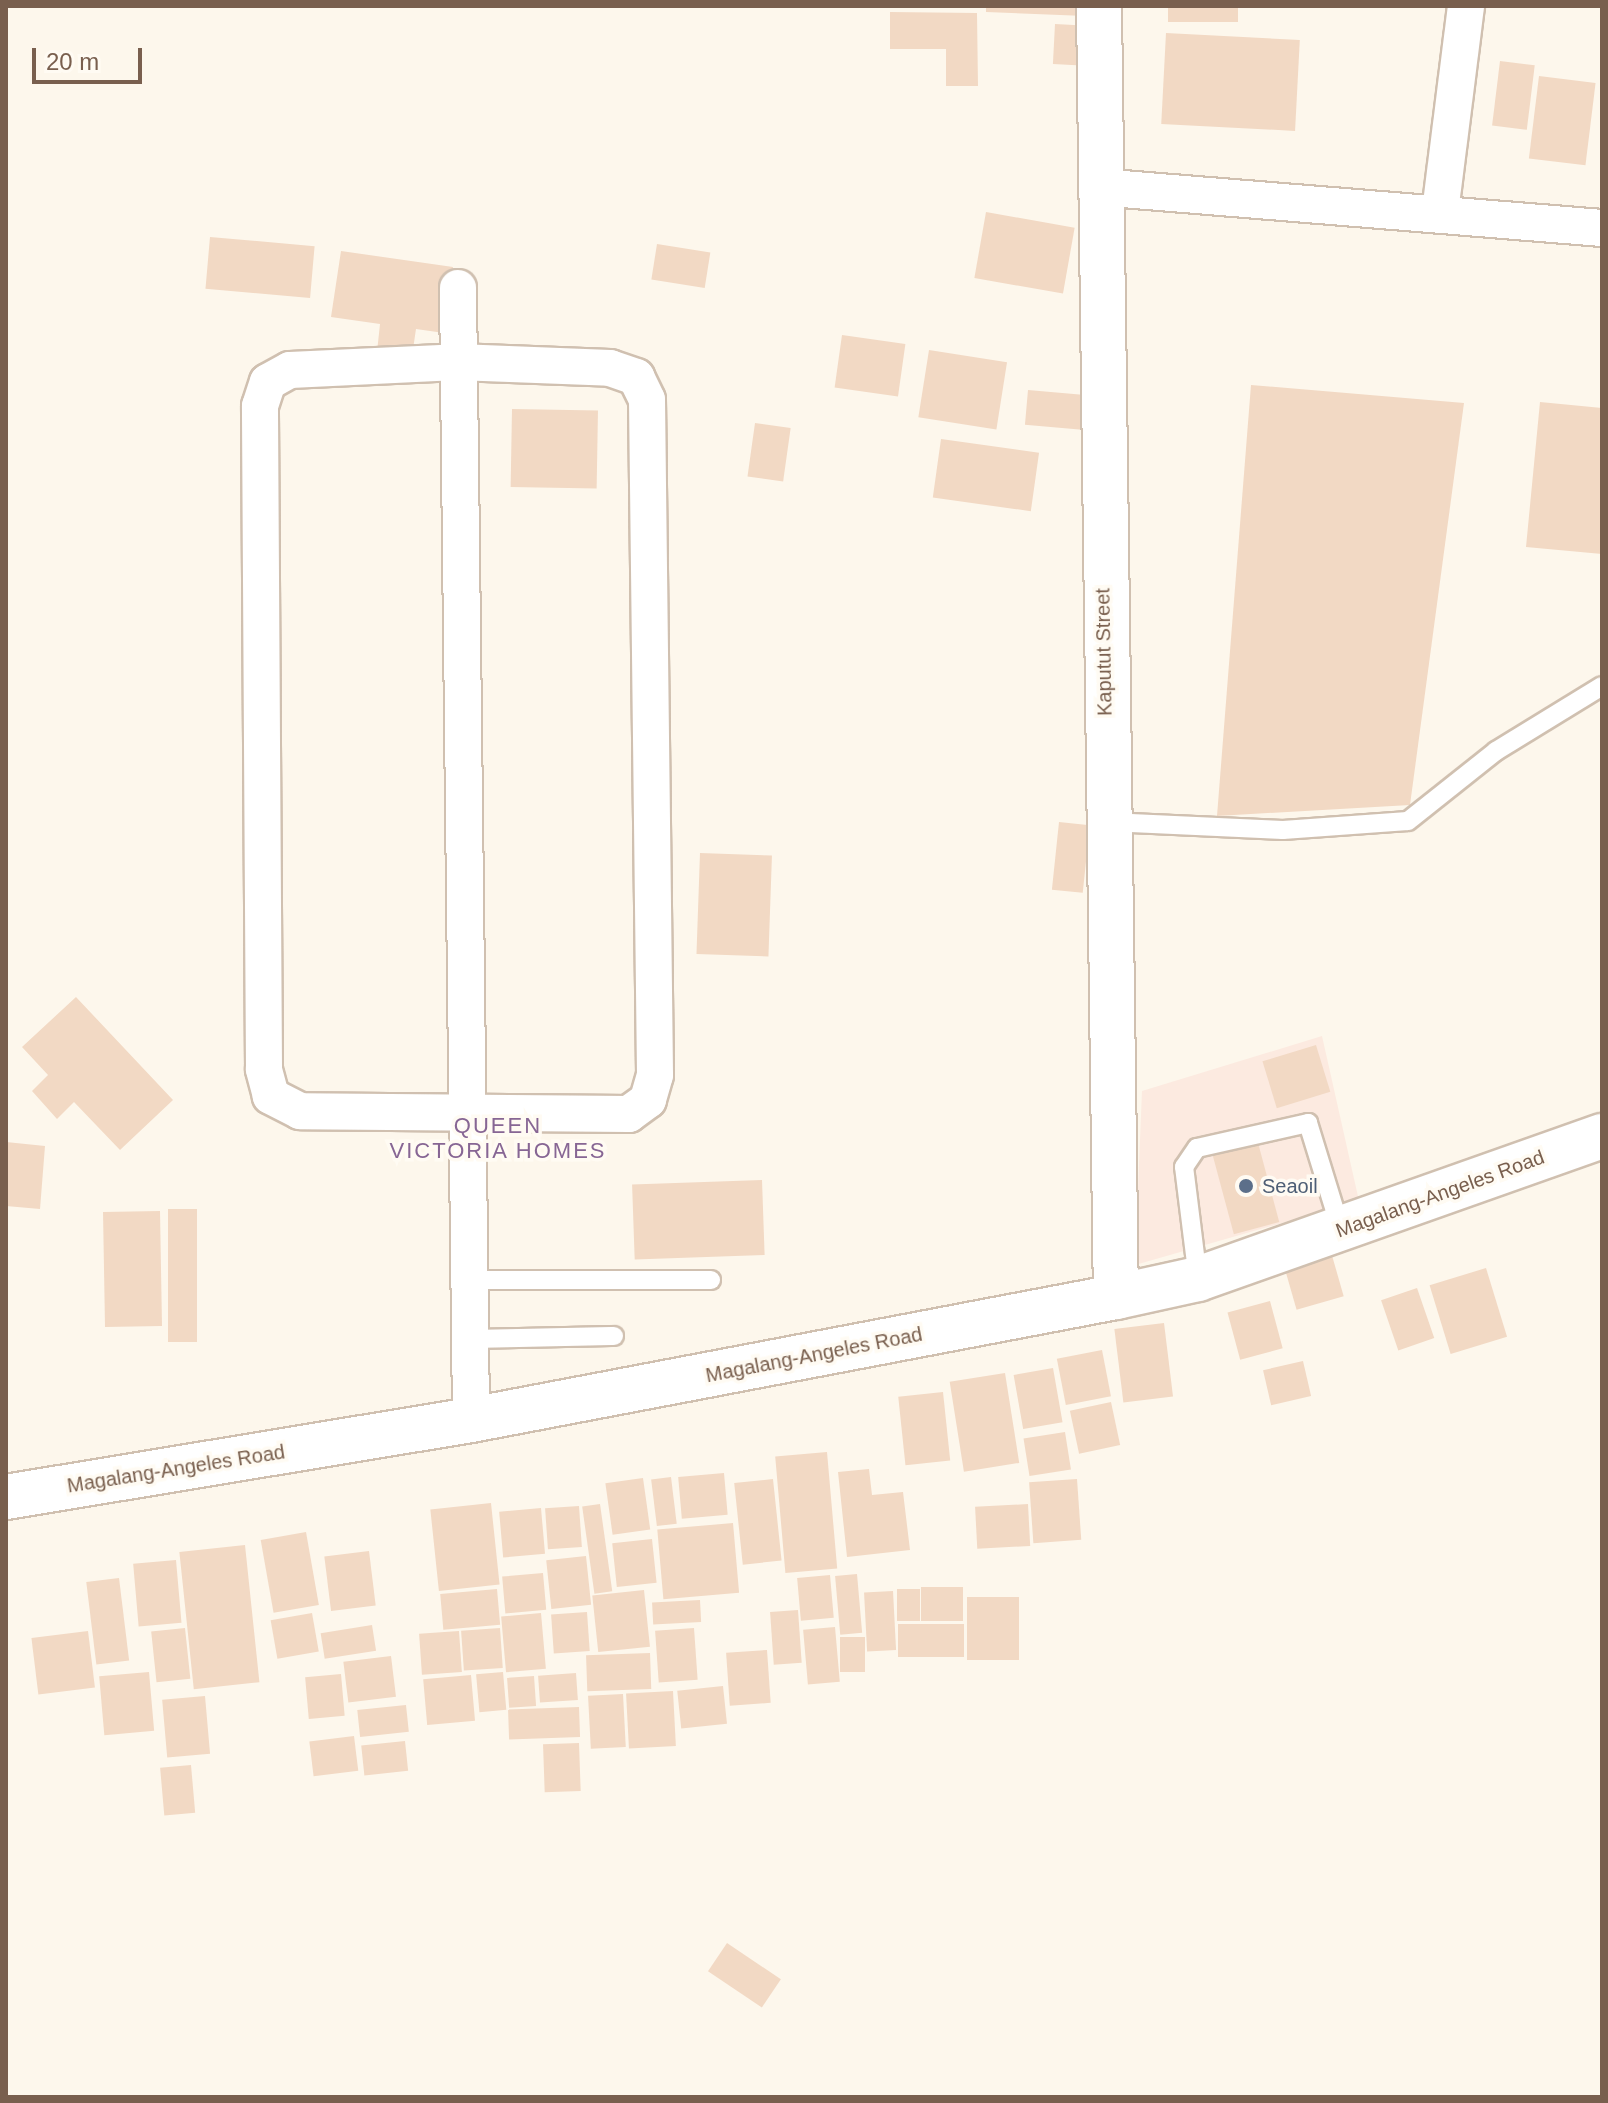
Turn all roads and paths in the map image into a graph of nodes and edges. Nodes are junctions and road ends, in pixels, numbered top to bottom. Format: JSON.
{"nodes":[{"id":1,"x":1099,"y":6,"type":"edge"},
{"id":2,"x":1466,"y":6,"type":"edge"},
{"id":3,"x":1098,"y":187,"type":"junction"},
{"id":4,"x":1440,"y":212,"type":"junction"},
{"id":5,"x":1602,"y":228,"type":"edge"},
{"id":6,"x":458,"y":288,"type":"dead end"},
{"id":7,"x":457,"y":362,"type":"junction"},
{"id":8,"x":1602,"y":686,"type":"edge"},
{"id":9,"x":1106,"y":822,"type":"junction"},
{"id":10,"x":468,"y":1110,"type":"junction"},
{"id":11,"x":1602,"y":1136,"type":"edge"},
{"id":12,"x":1341,"y":1230,"type":"junction"},
{"id":13,"x":1198,"y":1279,"type":"junction"},
{"id":14,"x":472,"y":1280,"type":"junction"},
{"id":15,"x":711,"y":1280,"type":"dead end"},
{"id":16,"x":1116,"y":1297,"type":"junction"},
{"id":17,"x":614,"y":1336,"type":"dead end"},
{"id":18,"x":470,"y":1339,"type":"junction"},
{"id":19,"x":471,"y":1420,"type":"junction"},
{"id":20,"x":6,"y":1497,"type":"edge"}],
"edges":[{"from":1,"to":3,"type":"main road","name":"Kaputut Street"},
{"from":2,"to":4,"type":"street"},
{"from":3,"to":4,"type":"street"},
{"from":3,"to":9,"type":"main road","name":"Kaputut Street"},
{"from":4,"to":5,"type":"street"},
{"from":6,"to":7,"type":"street"},
{"from":7,"to":10,"type":"street"},
{"from":7,"to":10,"type":"street"},
{"from":7,"to":10,"type":"street"},
{"from":8,"to":9,"type":"lane"},
{"from":9,"to":16,"type":"main road","name":"Kaputut Street"},
{"from":10,"to":14,"type":"street"},
{"from":11,"to":12,"type":"main road","name":"Magalang-Angeles Road"},
{"from":12,"to":13,"type":"main road","name":"Magalang-Angeles Road"},
{"from":12,"to":13,"type":"lane"},
{"from":13,"to":16,"type":"main road","name":"Magalang-Angeles Road"},
{"from":14,"to":15,"type":"lane"},
{"from":14,"to":18,"type":"street"},
{"from":16,"to":19,"type":"main road","name":"Magalang-Angeles Road"},
{"from":17,"to":18,"type":"lane"},
{"from":18,"to":19,"type":"street"},
{"from":19,"to":20,"type":"main road","name":"Magalang-Angeles Road"}]}
